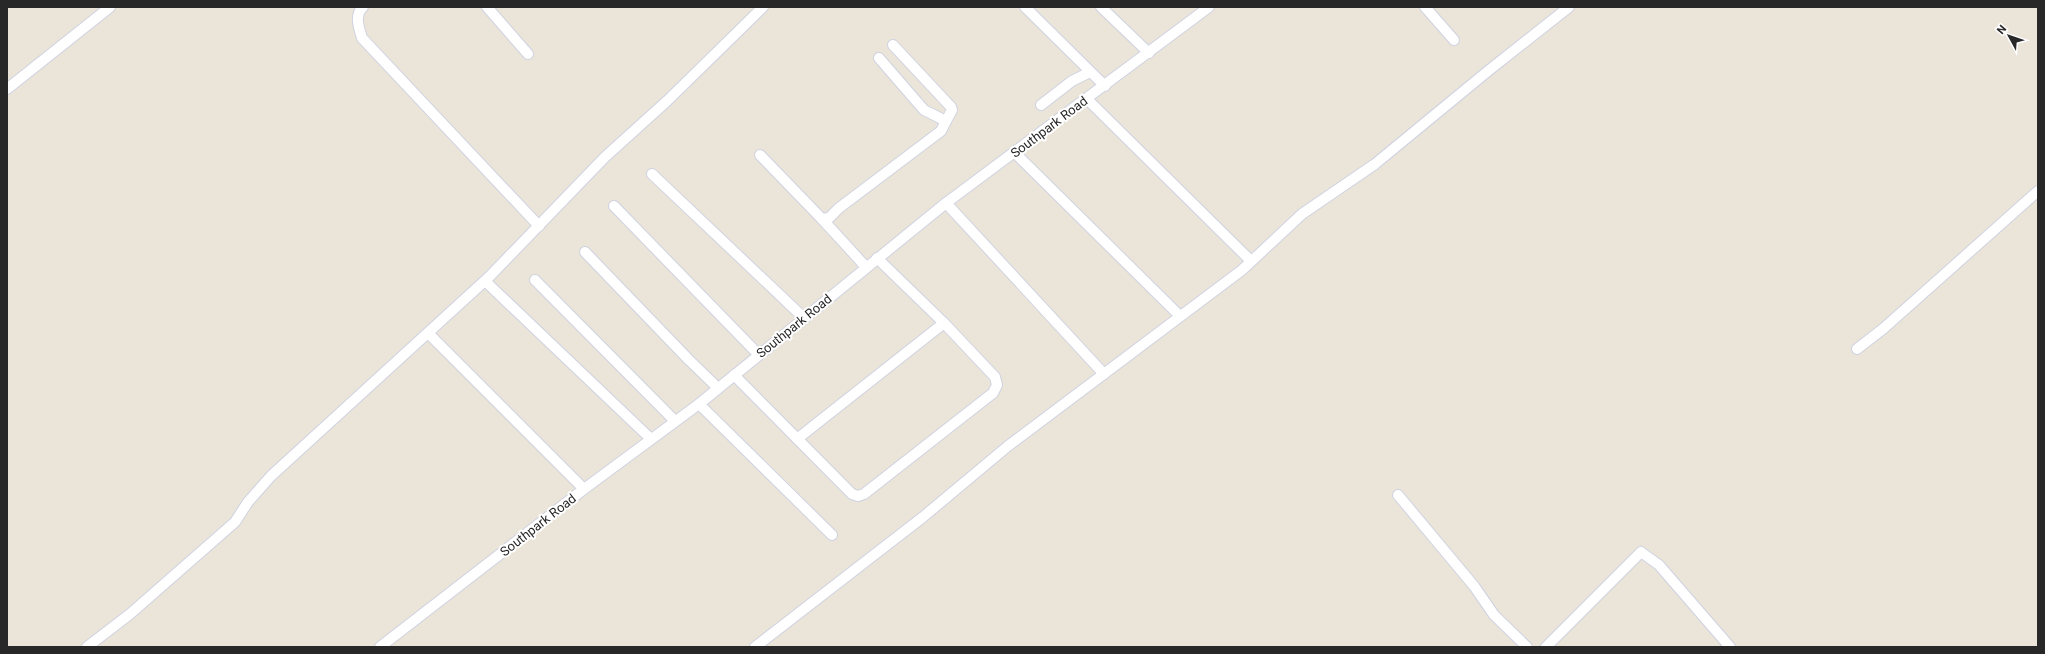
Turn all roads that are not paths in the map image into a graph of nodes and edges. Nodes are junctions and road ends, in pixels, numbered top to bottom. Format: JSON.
{"nodes":[{"id":1,"x":110,"y":7,"type":"edge"},
{"id":2,"x":363,"y":7,"type":"edge"},
{"id":3,"x":487,"y":7,"type":"edge"},
{"id":4,"x":763,"y":7,"type":"edge"},
{"id":5,"x":1025,"y":7,"type":"edge"},
{"id":6,"x":1101,"y":7,"type":"edge"},
{"id":7,"x":1209,"y":7,"type":"edge"},
{"id":8,"x":1425,"y":7,"type":"edge"},
{"id":9,"x":1569,"y":7,"type":"edge"},
{"id":10,"x":1454,"y":40,"type":"dead end"},
{"id":11,"x":893,"y":45,"type":"dead end"},
{"id":12,"x":1149,"y":53,"type":"junction"},
{"id":13,"x":528,"y":54,"type":"dead end"},
{"id":14,"x":879,"y":58,"type":"dead end"},
{"id":15,"x":1090,"y":72,"type":"junction"},
{"id":16,"x":1105,"y":86,"type":"junction"},
{"id":17,"x":7,"y":89,"type":"edge"},
{"id":18,"x":1087,"y":100,"type":"junction"},
{"id":19,"x":1041,"y":105,"type":"dead end"},
{"id":20,"x":946,"y":121,"type":"junction"},
{"id":21,"x":1015,"y":153,"type":"junction"},
{"id":22,"x":760,"y":155,"type":"dead end"},
{"id":23,"x":652,"y":174,"type":"dead end"},
{"id":24,"x":2038,"y":191,"type":"edge"},
{"id":25,"x":946,"y":203,"type":"junction"},
{"id":26,"x":614,"y":206,"type":"dead end"},
{"id":27,"x":822,"y":219,"type":"junction"},
{"id":28,"x":539,"y":226,"type":"junction"},
{"id":29,"x":585,"y":252,"type":"dead end"},
{"id":30,"x":877,"y":258,"type":"junction"},
{"id":31,"x":1251,"y":261,"type":"junction"},
{"id":32,"x":866,"y":267,"type":"junction"},
{"id":33,"x":535,"y":280,"type":"dead end"},
{"id":34,"x":485,"y":281,"type":"junction"},
{"id":35,"x":1180,"y":316,"type":"junction"},
{"id":36,"x":804,"y":318,"type":"junction"},
{"id":37,"x":944,"y":323,"type":"junction"},
{"id":38,"x":429,"y":334,"type":"junction"},
{"id":39,"x":1857,"y":349,"type":"dead end"},
{"id":40,"x":759,"y":355,"type":"junction"},
{"id":41,"x":1104,"y":374,"type":"junction"},
{"id":42,"x":734,"y":375,"type":"junction"},
{"id":43,"x":718,"y":388,"type":"junction"},
{"id":44,"x":699,"y":404,"type":"junction"},
{"id":45,"x":675,"y":421,"type":"junction"},
{"id":46,"x":651,"y":439,"type":"junction"},
{"id":47,"x":797,"y":439,"type":"junction"},
{"id":48,"x":584,"y":489,"type":"junction"},
{"id":49,"x":1398,"y":495,"type":"dead end"},
{"id":50,"x":832,"y":536,"type":"dead end"},
{"id":51,"x":87,"y":647,"type":"edge"},
{"id":52,"x":380,"y":647,"type":"edge"},
{"id":53,"x":755,"y":647,"type":"edge"},
{"id":54,"x":1527,"y":647,"type":"edge"},
{"id":55,"x":1546,"y":647,"type":"edge"},
{"id":56,"x":1730,"y":647,"type":"edge"}],
"edges":[{"from":1,"to":17,"type":"street"},
{"from":2,"to":28,"type":"street"},
{"from":3,"to":13,"type":"street"},
{"from":4,"to":28,"type":"street"},
{"from":5,"to":15,"type":"street"},
{"from":6,"to":12,"type":"street"},
{"from":7,"to":12,"type":"street","name":"Southpark Road"},
{"from":8,"to":10,"type":"street"},
{"from":9,"to":31,"type":"street"},
{"from":11,"to":20,"type":"street"},
{"from":12,"to":16,"type":"street","name":"Southpark Road"},
{"from":14,"to":20,"type":"street"},
{"from":15,"to":16,"type":"street"},
{"from":15,"to":19,"type":"street"},
{"from":16,"to":18,"type":"street","name":"Southpark Road"},
{"from":18,"to":21,"type":"street","name":"Southpark Road"},
{"from":18,"to":31,"type":"street"},
{"from":20,"to":27,"type":"street"},
{"from":21,"to":25,"type":"street","name":"Southpark Road"},
{"from":21,"to":35,"type":"street"},
{"from":22,"to":27,"type":"street"},
{"from":23,"to":36,"type":"street"},
{"from":24,"to":39,"type":"street"},
{"from":25,"to":30,"type":"street","name":"Southpark Road"},
{"from":25,"to":41,"type":"street"},
{"from":26,"to":40,"type":"street"},
{"from":27,"to":32,"type":"street"},
{"from":28,"to":34,"type":"street"},
{"from":29,"to":43,"type":"street"},
{"from":30,"to":32,"type":"street","name":"Southpark Road"},
{"from":30,"to":37,"type":"street"},
{"from":31,"to":35,"type":"street"},
{"from":32,"to":36,"type":"street","name":"Southpark Road"},
{"from":33,"to":45,"type":"street"},
{"from":34,"to":38,"type":"street"},
{"from":34,"to":46,"type":"street"},
{"from":35,"to":41,"type":"street"},
{"from":36,"to":40,"type":"street","name":"Southpark Road"},
{"from":37,"to":47,"type":"street"},
{"from":37,"to":47,"type":"street"},
{"from":38,"to":48,"type":"street"},
{"from":38,"to":51,"type":"street"},
{"from":40,"to":42,"type":"street","name":"Southpark Road"},
{"from":41,"to":53,"type":"street"},
{"from":42,"to":43,"type":"street","name":"Southpark Road"},
{"from":42,"to":47,"type":"street"},
{"from":43,"to":44,"type":"street","name":"Southpark Road"},
{"from":44,"to":45,"type":"street","name":"Southpark Road"},
{"from":44,"to":50,"type":"street"},
{"from":45,"to":46,"type":"street","name":"Southpark Road"},
{"from":46,"to":48,"type":"street","name":"Southpark Road"},
{"from":48,"to":52,"type":"street","name":"Southpark Road"},
{"from":49,"to":54,"type":"street"},
{"from":55,"to":56,"type":"street"}]}
